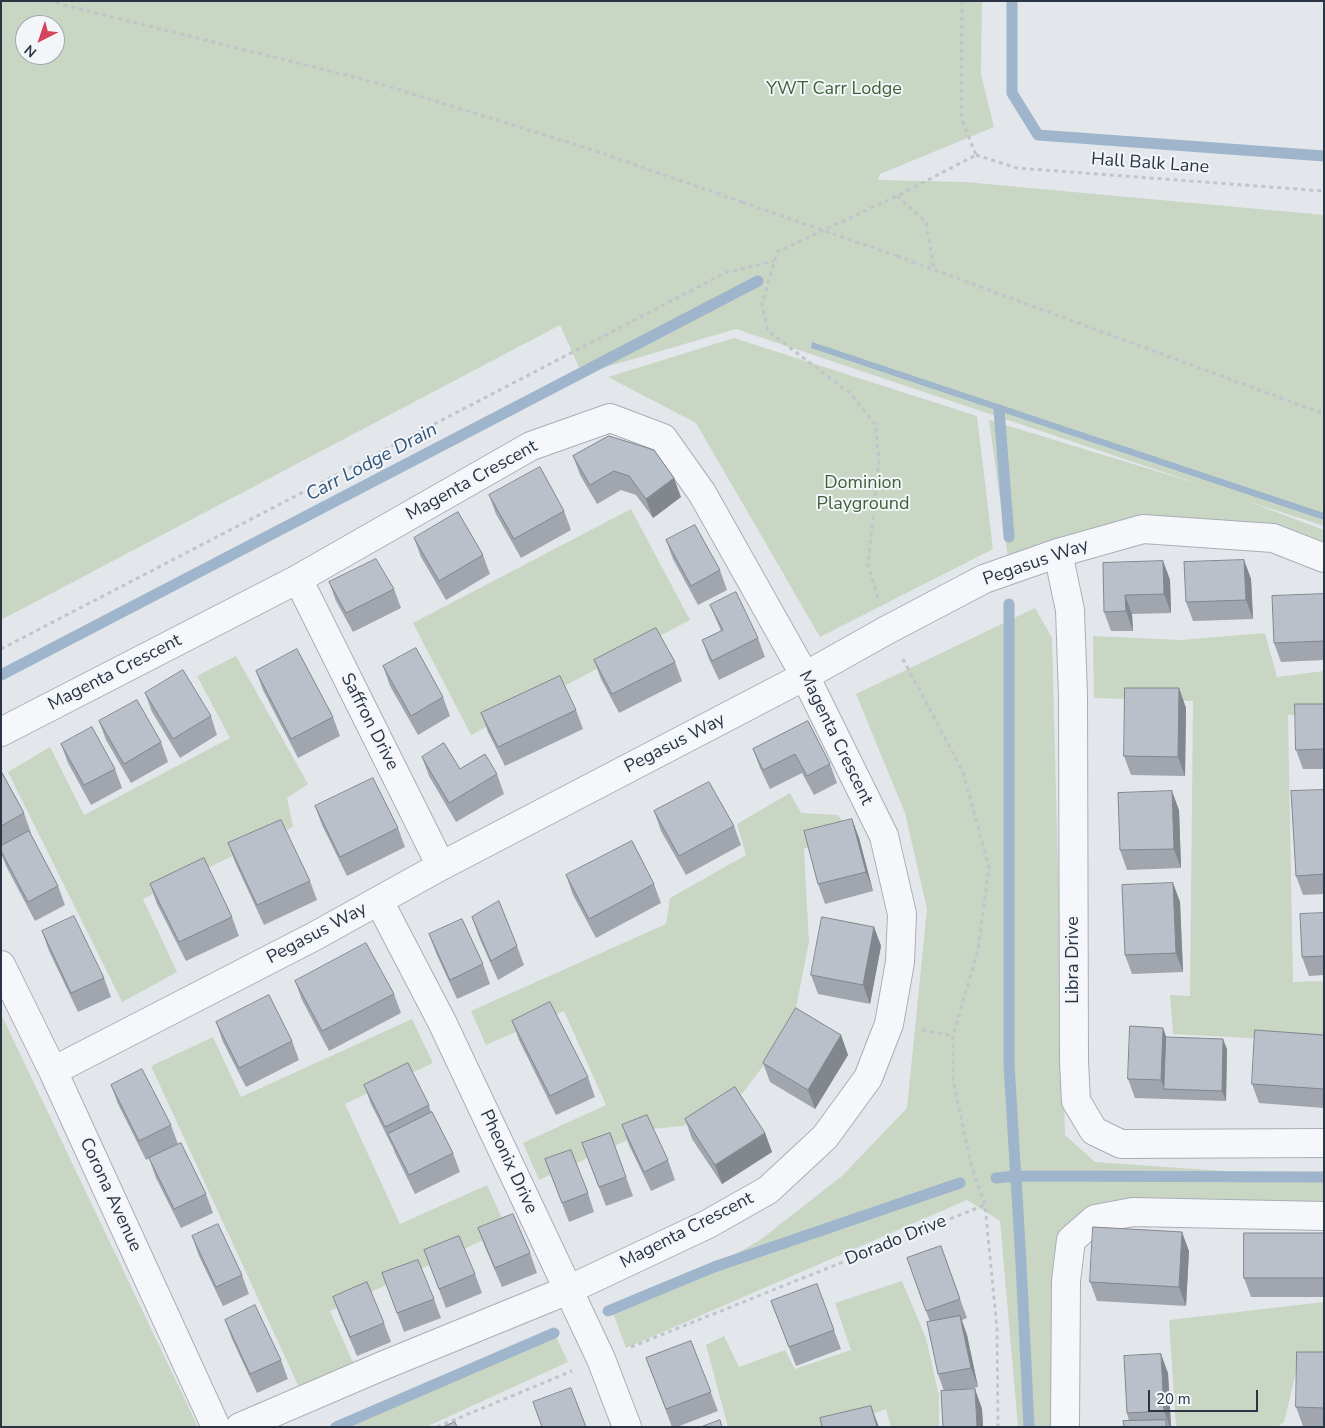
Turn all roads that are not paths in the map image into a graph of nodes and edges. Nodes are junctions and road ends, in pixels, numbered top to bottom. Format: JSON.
{"nodes":[{"id":1,"x":1058,"y":552,"type":"junction"},
{"id":2,"x":1324,"y":558,"type":"edge"},
{"id":3,"x":298,"y":579,"type":"junction"},
{"id":4,"x":806,"y":676,"type":"junction"},
{"id":5,"x":1,"y":732,"type":"edge"},
{"id":6,"x":441,"y":866,"type":"junction"},
{"id":7,"x":379,"y":902,"type":"junction"},
{"id":8,"x":1,"y":965,"type":"edge"},
{"id":9,"x":53,"y":1071,"type":"junction"},
{"id":10,"x":1324,"y":1143,"type":"edge"},
{"id":11,"x":1324,"y":1216,"type":"edge"},
{"id":12,"x":568,"y":1290,"type":"junction"},
{"id":13,"x":216,"y":1427,"type":"edge"},
{"id":14,"x":240,"y":1427,"type":"edge"},
{"id":15,"x":627,"y":1427,"type":"edge"},
{"id":16,"x":1065,"y":1427,"type":"edge"}],
"edges":[{"from":1,"to":2,"type":"street","name":"Pegasus Way"},
{"from":1,"to":4,"type":"street","name":"Pegasus Way"},
{"from":1,"to":10,"type":"street","name":"Libra Drive"},
{"from":3,"to":4,"type":"street","name":"Magenta Crescent"},
{"from":3,"to":5,"type":"street","name":"Magenta Crescent"},
{"from":3,"to":6,"type":"street","name":"Saffron Drive"},
{"from":4,"to":6,"type":"street","name":"Pegasus Way"},
{"from":4,"to":12,"type":"street","name":"Magenta Crescent"},
{"from":6,"to":7,"type":"street","name":"Pegasus Way"},
{"from":7,"to":9,"type":"street","name":"Pegasus Way"},
{"from":7,"to":12,"type":"street","name":"Pheonix Drive"},
{"from":8,"to":9,"type":"street","name":"Corona Avenue"},
{"from":9,"to":13,"type":"street","name":"Corona Avenue"},
{"from":11,"to":16,"type":"street"},
{"from":12,"to":14,"type":"street","name":"Magenta Crescent"},
{"from":12,"to":15,"type":"street","name":"Pheonix Drive"}]}
